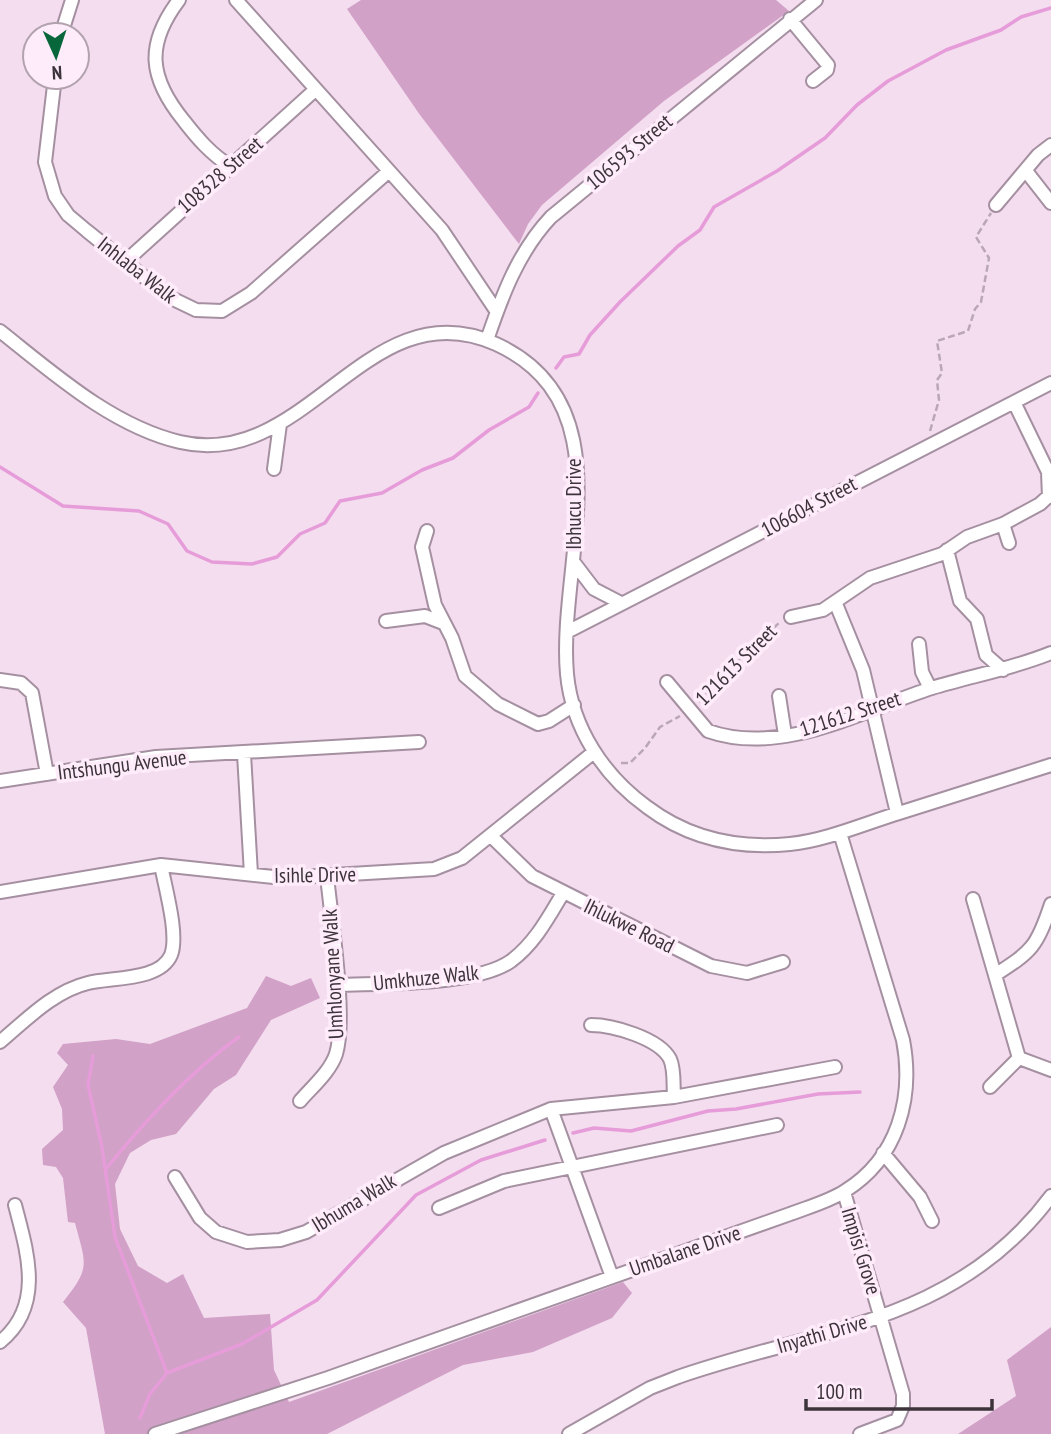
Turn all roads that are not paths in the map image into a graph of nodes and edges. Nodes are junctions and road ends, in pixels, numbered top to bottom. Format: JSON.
{"nodes":[{"id":1,"x":72,"y":0,"type":"edge"},
{"id":2,"x":179,"y":0,"type":"edge"},
{"id":3,"x":236,"y":0,"type":"edge"},
{"id":4,"x":816,"y":0,"type":"edge"},
{"id":5,"x":790,"y":19,"type":"junction"},
{"id":6,"x":65,"y":21,"type":"edge"},
{"id":7,"x":813,"y":81,"type":"dead end"},
{"id":8,"x":315,"y":90,"type":"junction"},
{"id":9,"x":53,"y":91,"type":"edge"},
{"id":10,"x":1051,"y":145,"type":"edge"},
{"id":11,"x":230,"y":166,"type":"junction"},
{"id":12,"x":389,"y":171,"type":"junction"},
{"id":13,"x":1026,"y":171,"type":"junction"},
{"id":14,"x":1051,"y":203,"type":"edge"},
{"id":15,"x":996,"y":205,"type":"road end"},
{"id":16,"x":126,"y":261,"type":"junction"},
{"id":17,"x":496,"y":312,"type":"junction"},
{"id":18,"x":0,"y":331,"type":"edge"},
{"id":19,"x":487,"y":340,"type":"junction"},
{"id":20,"x":1051,"y":383,"type":"edge"},
{"id":21,"x":1014,"y":402,"type":"junction"},
{"id":22,"x":280,"y":424,"type":"junction"},
{"id":23,"x":274,"y":469,"type":"dead end"},
{"id":24,"x":1049,"y":472,"type":"edge"},
{"id":25,"x":1050,"y":496,"type":"edge"},
{"id":26,"x":1003,"y":524,"type":"junction"},
{"id":27,"x":427,"y":531,"type":"dead end"},
{"id":28,"x":1009,"y":543,"type":"dead end"},
{"id":29,"x":947,"y":550,"type":"junction"},
{"id":30,"x":575,"y":564,"type":"junction"},
{"id":31,"x":619,"y":603,"type":"junction"},
{"id":32,"x":836,"y":604,"type":"junction"},
{"id":33,"x":791,"y":617,"type":"road end"},
{"id":34,"x":386,"y":621,"type":"dead end"},
{"id":35,"x":444,"y":623,"type":"junction"},
{"id":36,"x":567,"y":632,"type":"junction"},
{"id":37,"x":919,"y":644,"type":"dead end"},
{"id":38,"x":1051,"y":653,"type":"edge"},
{"id":39,"x":1003,"y":670,"type":"junction"},
{"id":40,"x":0,"y":680,"type":"edge"},
{"id":41,"x":667,"y":682,"type":"dead end"},
{"id":42,"x":930,"y":688,"type":"junction"},
{"id":43,"x":779,"y":696,"type":"dead end"},
{"id":44,"x":574,"y":705,"type":"junction"},
{"id":45,"x":873,"y":708,"type":"junction"},
{"id":46,"x":785,"y":735,"type":"junction"},
{"id":47,"x":419,"y":742,"type":"dead end"},
{"id":48,"x":594,"y":752,"type":"junction"},
{"id":49,"x":244,"y":754,"type":"junction"},
{"id":50,"x":1051,"y":765,"type":"edge"},
{"id":51,"x":47,"y":774,"type":"junction"},
{"id":52,"x":0,"y":781,"type":"edge"},
{"id":53,"x":897,"y":813,"type":"junction"},
{"id":54,"x":840,"y":833,"type":"junction"},
{"id":55,"x":491,"y":836,"type":"junction"},
{"id":56,"x":161,"y":865,"type":"junction"},
{"id":57,"x":251,"y":874,"type":"junction"},
{"id":58,"x":327,"y":876,"type":"junction"},
{"id":59,"x":0,"y":892,"type":"edge"},
{"id":60,"x":563,"y":893,"type":"junction"},
{"id":61,"x":973,"y":899,"type":"dead end"},
{"id":62,"x":1051,"y":904,"type":"edge"},
{"id":63,"x":783,"y":961,"type":"dead end"},
{"id":64,"x":995,"y":975,"type":"junction"},
{"id":65,"x":337,"y":985,"type":"junction"},
{"id":66,"x":591,"y":1025,"type":"dead end"},
{"id":67,"x":0,"y":1042,"type":"edge"},
{"id":68,"x":1019,"y":1058,"type":"junction"},
{"id":69,"x":835,"y":1067,"type":"dead end"},
{"id":70,"x":1051,"y":1070,"type":"edge"},
{"id":71,"x":990,"y":1087,"type":"dead end"},
{"id":72,"x":674,"y":1097,"type":"junction"},
{"id":73,"x":299,"y":1101,"type":"dead end"},
{"id":74,"x":551,"y":1109,"type":"junction"},
{"id":75,"x":778,"y":1125,"type":"dead end"},
{"id":76,"x":883,"y":1153,"type":"junction"},
{"id":77,"x":573,"y":1168,"type":"junction"},
{"id":78,"x":175,"y":1177,"type":"dead end"},
{"id":79,"x":844,"y":1192,"type":"junction"},
{"id":80,"x":1051,"y":1196,"type":"edge"},
{"id":81,"x":15,"y":1205,"type":"dead end"},
{"id":82,"x":439,"y":1208,"type":"dead end"},
{"id":83,"x":932,"y":1221,"type":"dead end"},
{"id":84,"x":612,"y":1277,"type":"junction"},
{"id":85,"x":881,"y":1317,"type":"junction"},
{"id":86,"x":0,"y":1342,"type":"edge"},
{"id":87,"x":156,"y":1434,"type":"edge"},
{"id":88,"x":569,"y":1434,"type":"edge"},
{"id":89,"x":860,"y":1434,"type":"edge"}],
"edges":[{"from":1,"to":6,"type":"street"},
{"from":2,"to":11,"type":"street"},
{"from":3,"to":8,"type":"street"},
{"from":4,"to":5,"type":"street","name":"106593 Street"},
{"from":5,"to":7,"type":"street"},
{"from":5,"to":17,"type":"street","name":"106593 Street"},
{"from":8,"to":11,"type":"street","name":"108328 Street"},
{"from":8,"to":12,"type":"street"},
{"from":9,"to":16,"type":"street","name":"Inhlaba Walk"},
{"from":10,"to":13,"type":"street"},
{"from":11,"to":16,"type":"street","name":"108328 Street"},
{"from":12,"to":16,"type":"street","name":"Inhlaba Walk"},
{"from":12,"to":17,"type":"street"},
{"from":13,"to":14,"type":"street"},
{"from":13,"to":15,"type":"street"},
{"from":17,"to":19,"type":"street","name":"106593 Street"},
{"from":18,"to":22,"type":"street","name":"Ibhucu Drive"},
{"from":19,"to":22,"type":"street","name":"Ibhucu Drive"},
{"from":19,"to":30,"type":"street","name":"Ibhucu Drive"},
{"from":20,"to":21,"type":"street","name":"106604 Street"},
{"from":21,"to":24,"type":"street"},
{"from":21,"to":31,"type":"street","name":"106604 Street"},
{"from":22,"to":23,"type":"street"},
{"from":24,"to":25,"type":"street"},
{"from":25,"to":26,"type":"street","name":"121613 Street"},
{"from":26,"to":28,"type":"street"},
{"from":26,"to":29,"type":"street","name":"121613 Street"},
{"from":27,"to":35,"type":"street"},
{"from":29,"to":32,"type":"street","name":"121613 Street"},
{"from":29,"to":39,"type":"street"},
{"from":30,"to":31,"type":"street"},
{"from":30,"to":36,"type":"street","name":"Ibhucu Drive"},
{"from":31,"to":36,"type":"street","name":"106604 Street"},
{"from":32,"to":33,"type":"street","name":"121613 Street"},
{"from":32,"to":45,"type":"street"},
{"from":34,"to":35,"type":"street"},
{"from":35,"to":44,"type":"street"},
{"from":36,"to":44,"type":"street","name":"Ibhucu Drive"},
{"from":37,"to":42,"type":"street"},
{"from":38,"to":39,"type":"street","name":"121612 Street"},
{"from":39,"to":42,"type":"street","name":"121612 Street"},
{"from":40,"to":51,"type":"street"},
{"from":41,"to":46,"type":"street","name":"121612 Street"},
{"from":42,"to":45,"type":"street","name":"121612 Street"},
{"from":43,"to":46,"type":"street"},
{"from":44,"to":48,"type":"street","name":"Ibhucu Drive"},
{"from":45,"to":46,"type":"street","name":"121612 Street"},
{"from":45,"to":53,"type":"street"},
{"from":47,"to":49,"type":"street","name":"Intshungu Avenue"},
{"from":48,"to":54,"type":"street","name":"Ibhucu Drive"},
{"from":48,"to":55,"type":"street","name":"Isihle Drive"},
{"from":49,"to":51,"type":"street","name":"Intshungu Avenue"},
{"from":49,"to":57,"type":"street"},
{"from":50,"to":53,"type":"street","name":"Ibhucu Drive"},
{"from":51,"to":52,"type":"street","name":"Intshungu Avenue"},
{"from":53,"to":54,"type":"street","name":"Ibhucu Drive"},
{"from":54,"to":76,"type":"street","name":"Umbalane Drive"},
{"from":55,"to":58,"type":"street","name":"Isihle Drive"},
{"from":55,"to":60,"type":"street","name":"Ihlukwe Road"},
{"from":56,"to":57,"type":"street","name":"Isihle Drive"},
{"from":56,"to":59,"type":"street","name":"Isihle Drive"},
{"from":56,"to":67,"type":"street"},
{"from":57,"to":58,"type":"street","name":"Isihle Drive"},
{"from":58,"to":65,"type":"street","name":"Umhlonyane Walk"},
{"from":60,"to":63,"type":"street","name":"Ihlukwe Road"},
{"from":60,"to":65,"type":"street","name":"Umkhuze Walk"},
{"from":61,"to":64,"type":"street"},
{"from":62,"to":64,"type":"street"},
{"from":64,"to":68,"type":"street"},
{"from":65,"to":73,"type":"street","name":"Umhlonyane Walk"},
{"from":66,"to":72,"type":"street"},
{"from":68,"to":70,"type":"street"},
{"from":68,"to":71,"type":"street"},
{"from":69,"to":72,"type":"street","name":"Ibhuma Walk"},
{"from":72,"to":74,"type":"street","name":"Ibhuma Walk"},
{"from":74,"to":77,"type":"street"},
{"from":74,"to":78,"type":"street","name":"Ibhuma Walk"},
{"from":75,"to":77,"type":"street"},
{"from":76,"to":79,"type":"street","name":"Umbalane Drive"},
{"from":76,"to":83,"type":"street"},
{"from":77,"to":82,"type":"street"},
{"from":77,"to":84,"type":"street"},
{"from":79,"to":84,"type":"street","name":"Umbalane Drive"},
{"from":79,"to":85,"type":"street","name":"Impisi Grove"},
{"from":80,"to":85,"type":"street","name":"Inyathi Drive"},
{"from":81,"to":86,"type":"street"},
{"from":84,"to":87,"type":"street","name":"Umbalane Drive"},
{"from":85,"to":88,"type":"street","name":"Inyathi Drive"},
{"from":85,"to":89,"type":"street","name":"Impisi Grove"}]}
